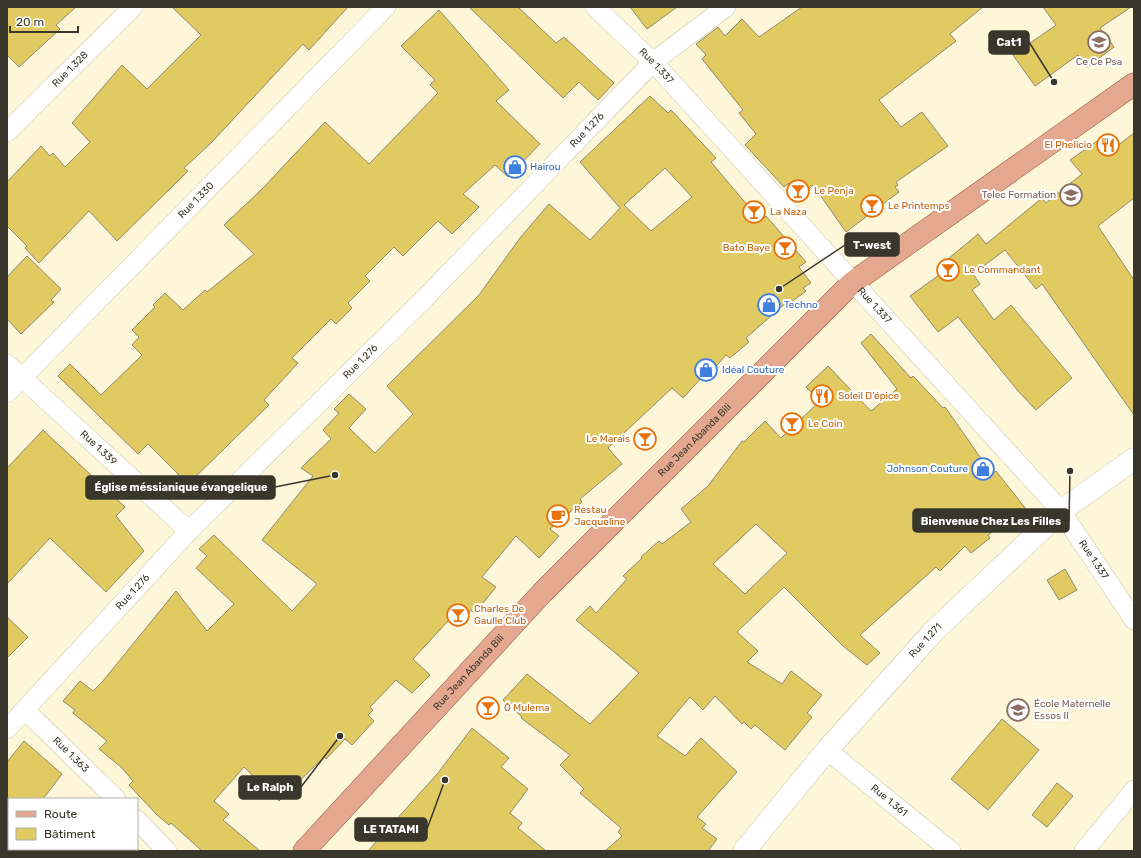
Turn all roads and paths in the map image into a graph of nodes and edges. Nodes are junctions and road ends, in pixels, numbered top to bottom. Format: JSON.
{"nodes":[{"id":1,"x":134,"y":7,"type":"edge"},
{"id":2,"x":386,"y":7,"type":"edge"},
{"id":3,"x":595,"y":7,"type":"edge"},
{"id":4,"x":726,"y":7,"type":"edge"},
{"id":5,"x":653,"y":62,"type":"junction"},
{"id":6,"x":1134,"y":84,"type":"edge"},
{"id":7,"x":7,"y":132,"type":"edge"},
{"id":8,"x":852,"y":283,"type":"junction"},
{"id":9,"x":7,"y":364,"type":"edge"},
{"id":10,"x":22,"y":378,"type":"junction"},
{"id":11,"x":7,"y":393,"type":"edge"},
{"id":12,"x":1134,"y":459,"type":"edge"},
{"id":13,"x":1061,"y":511,"type":"junction"},
{"id":14,"x":189,"y":532,"type":"junction"},
{"id":15,"x":1134,"y":620,"type":"edge"},
{"id":16,"x":25,"y":710,"type":"junction"},
{"id":17,"x":7,"y":729,"type":"edge"},
{"id":18,"x":827,"y":750,"type":"junction"},
{"id":19,"x":1134,"y":790,"type":"edge"},
{"id":20,"x":115,"y":798,"type":"edge"},
{"id":21,"x":138,"y":821,"type":"edge"},
{"id":22,"x":167,"y":851,"type":"edge"},
{"id":23,"x":304,"y":851,"type":"edge"},
{"id":24,"x":744,"y":851,"type":"edge"},
{"id":25,"x":951,"y":851,"type":"edge"},
{"id":26,"x":1084,"y":851,"type":"edge"}],
"edges":[{"from":1,"to":7,"type":"street","name":"Rue 1.328"},
{"from":2,"to":10,"type":"street","name":"Rue 1.330"},
{"from":3,"to":5,"type":"street","name":"Rue 1.337"},
{"from":4,"to":5,"type":"street","name":"Rue 1.276"},
{"from":5,"to":8,"type":"street","name":"Rue 1.337"},
{"from":5,"to":14,"type":"street","name":"Rue 1.276"},
{"from":6,"to":8,"type":"main road","name":"Rue Jean Abanda Bili"},
{"from":8,"to":13,"type":"street","name":"Rue 1.337"},
{"from":8,"to":23,"type":"main road","name":"Rue Jean Abanda Bili"},
{"from":9,"to":10,"type":"street","name":"Rue 1.339"},
{"from":10,"to":11,"type":"street","name":"Rue 1.330"},
{"from":10,"to":14,"type":"street","name":"Rue 1.339"},
{"from":12,"to":13,"type":"street","name":"Rue 1.271"},
{"from":13,"to":15,"type":"street","name":"Rue 1.337"},
{"from":13,"to":18,"type":"street","name":"Rue 1.271"},
{"from":14,"to":16,"type":"street","name":"Rue 1.276"},
{"from":16,"to":17,"type":"street","name":"Rue 1.276"},
{"from":16,"to":20,"type":"street","name":"Rue 1.363"},
{"from":18,"to":24,"type":"street","name":"Rue 1.271"},
{"from":18,"to":25,"type":"street","name":"Rue 1.361"},
{"from":19,"to":26,"type":"street"},
{"from":21,"to":22,"type":"street"}]}
